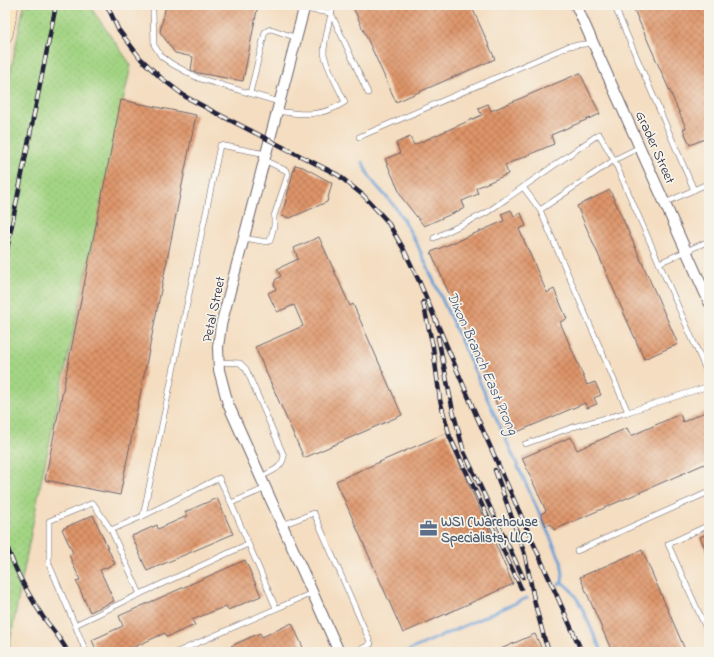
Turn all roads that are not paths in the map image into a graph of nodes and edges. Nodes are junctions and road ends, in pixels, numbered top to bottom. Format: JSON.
{"nodes":[{"id":1,"x":11,"y":5,"type":"edge"},
{"id":2,"x":290,"y":5,"type":"edge"},
{"id":3,"x":334,"y":5,"type":"edge"},
{"id":4,"x":576,"y":5,"type":"edge"},
{"id":5,"x":614,"y":5,"type":"edge"},
{"id":6,"x":305,"y":7,"type":"edge"},
{"id":7,"x":153,"y":12,"type":"dead end"},
{"id":8,"x":331,"y":13,"type":"junction"},
{"id":9,"x":5,"y":35,"type":"edge"},
{"id":10,"x":297,"y":38,"type":"junction"},
{"id":11,"x":593,"y":43,"type":"junction"},
{"id":12,"x":250,"y":93,"type":"junction"},
{"id":13,"x":368,"y":93,"type":"dead end"},
{"id":14,"x":278,"y":106,"type":"junction"},
{"id":15,"x":359,"y":137,"type":"dead end"},
{"id":16,"x":640,"y":147,"type":"junction"},
{"id":17,"x":265,"y":157,"type":"junction"},
{"id":18,"x":614,"y":160,"type":"junction"},
{"id":19,"x":709,"y":183,"type":"edge"},
{"id":20,"x":523,"y":187,"type":"junction"},
{"id":21,"x":694,"y":190,"type":"junction"},
{"id":22,"x":665,"y":203,"type":"junction"},
{"id":23,"x":540,"y":210,"type":"junction"},
{"id":24,"x":244,"y":238,"type":"junction"},
{"id":25,"x":434,"y":238,"type":"dead end"},
{"id":26,"x":709,"y":241,"type":"edge"},
{"id":27,"x":686,"y":251,"type":"junction"},
{"id":28,"x":659,"y":263,"type":"junction"},
{"id":29,"x":709,"y":302,"type":"edge"},
{"id":30,"x":218,"y":362,"type":"junction"},
{"id":31,"x":709,"y":377,"type":"edge"},
{"id":32,"x":709,"y":386,"type":"edge"},
{"id":33,"x":628,"y":412,"type":"junction"},
{"id":34,"x":525,"y":444,"type":"dead end"},
{"id":35,"x":261,"y":477,"type":"junction"},
{"id":36,"x":266,"y":488,"type":"junction"},
{"id":37,"x":709,"y":492,"type":"edge"},
{"id":38,"x":231,"y":504,"type":"junction"},
{"id":39,"x":143,"y":516,"type":"junction"},
{"id":40,"x":709,"y":525,"type":"edge"},
{"id":41,"x":282,"y":526,"type":"junction"},
{"id":42,"x":111,"y":530,"type":"junction"},
{"id":43,"x":248,"y":544,"type":"junction"},
{"id":44,"x":577,"y":551,"type":"dead end"},
{"id":45,"x":312,"y":592,"type":"junction"},
{"id":46,"x":140,"y":594,"type":"junction"},
{"id":47,"x":276,"y":608,"type":"junction"},
{"id":48,"x":75,"y":625,"type":"junction"},
{"id":49,"x":709,"y":635,"type":"edge"},
{"id":50,"x":86,"y":652,"type":"edge"},
{"id":51,"x":177,"y":652,"type":"edge"},
{"id":52,"x":339,"y":652,"type":"edge"},
{"id":53,"x":355,"y":652,"type":"edge"}],
"edges":[{"from":1,"to":9,"type":"main road"},
{"from":2,"to":6,"type":"lane"},
{"from":3,"to":8,"type":"lane"},
{"from":4,"to":11,"type":"street","name":"Grader Street"},
{"from":5,"to":21,"type":"lane"},
{"from":6,"to":8,"type":"lane"},
{"from":6,"to":10,"type":"street","name":"Petal Street"},
{"from":7,"to":12,"type":"lane"},
{"from":8,"to":13,"type":"lane"},
{"from":8,"to":14,"type":"lane"},
{"from":10,"to":12,"type":"lane"},
{"from":10,"to":14,"type":"street","name":"Petal Street"},
{"from":11,"to":15,"type":"lane"},
{"from":11,"to":16,"type":"street","name":"Grader Street"},
{"from":12,"to":14,"type":"lane"},
{"from":14,"to":17,"type":"street","name":"Petal Street"},
{"from":16,"to":18,"type":"lane"},
{"from":16,"to":22,"type":"street","name":"Grader Street"},
{"from":17,"to":24,"type":"street","name":"Petal Street"},
{"from":17,"to":24,"type":"lane"},
{"from":17,"to":39,"type":"lane"},
{"from":18,"to":20,"type":"lane"},
{"from":18,"to":23,"type":"lane"},
{"from":18,"to":28,"type":"lane"},
{"from":19,"to":21,"type":"lane"},
{"from":20,"to":23,"type":"lane"},
{"from":20,"to":25,"type":"lane"},
{"from":21,"to":22,"type":"lane"},
{"from":22,"to":27,"type":"street","name":"Grader Street"},
{"from":23,"to":33,"type":"lane"},
{"from":24,"to":30,"type":"street","name":"Petal Street"},
{"from":26,"to":27,"type":"lane"},
{"from":27,"to":28,"type":"lane"},
{"from":27,"to":29,"type":"street","name":"Grader Street"},
{"from":28,"to":31,"type":"lane"},
{"from":30,"to":35,"type":"street","name":"Petal Street"},
{"from":30,"to":35,"type":"lane"},
{"from":32,"to":33,"type":"lane"},
{"from":33,"to":34,"type":"lane"},
{"from":35,"to":36,"type":"street","name":"Petal Street"},
{"from":36,"to":38,"type":"lane"},
{"from":36,"to":41,"type":"street","name":"Petal Street"},
{"from":37,"to":44,"type":"lane"},
{"from":38,"to":39,"type":"lane"},
{"from":38,"to":43,"type":"lane"},
{"from":39,"to":42,"type":"lane"},
{"from":40,"to":49,"type":"lane"},
{"from":41,"to":45,"type":"street","name":"Petal Street"},
{"from":41,"to":53,"type":"lane"},
{"from":42,"to":46,"type":"lane"},
{"from":42,"to":48,"type":"lane"},
{"from":43,"to":46,"type":"lane"},
{"from":43,"to":47,"type":"lane"},
{"from":45,"to":47,"type":"lane"},
{"from":45,"to":52,"type":"street","name":"Petal Street"},
{"from":46,"to":48,"type":"lane"},
{"from":47,"to":51,"type":"lane"},
{"from":48,"to":50,"type":"lane"}]}
